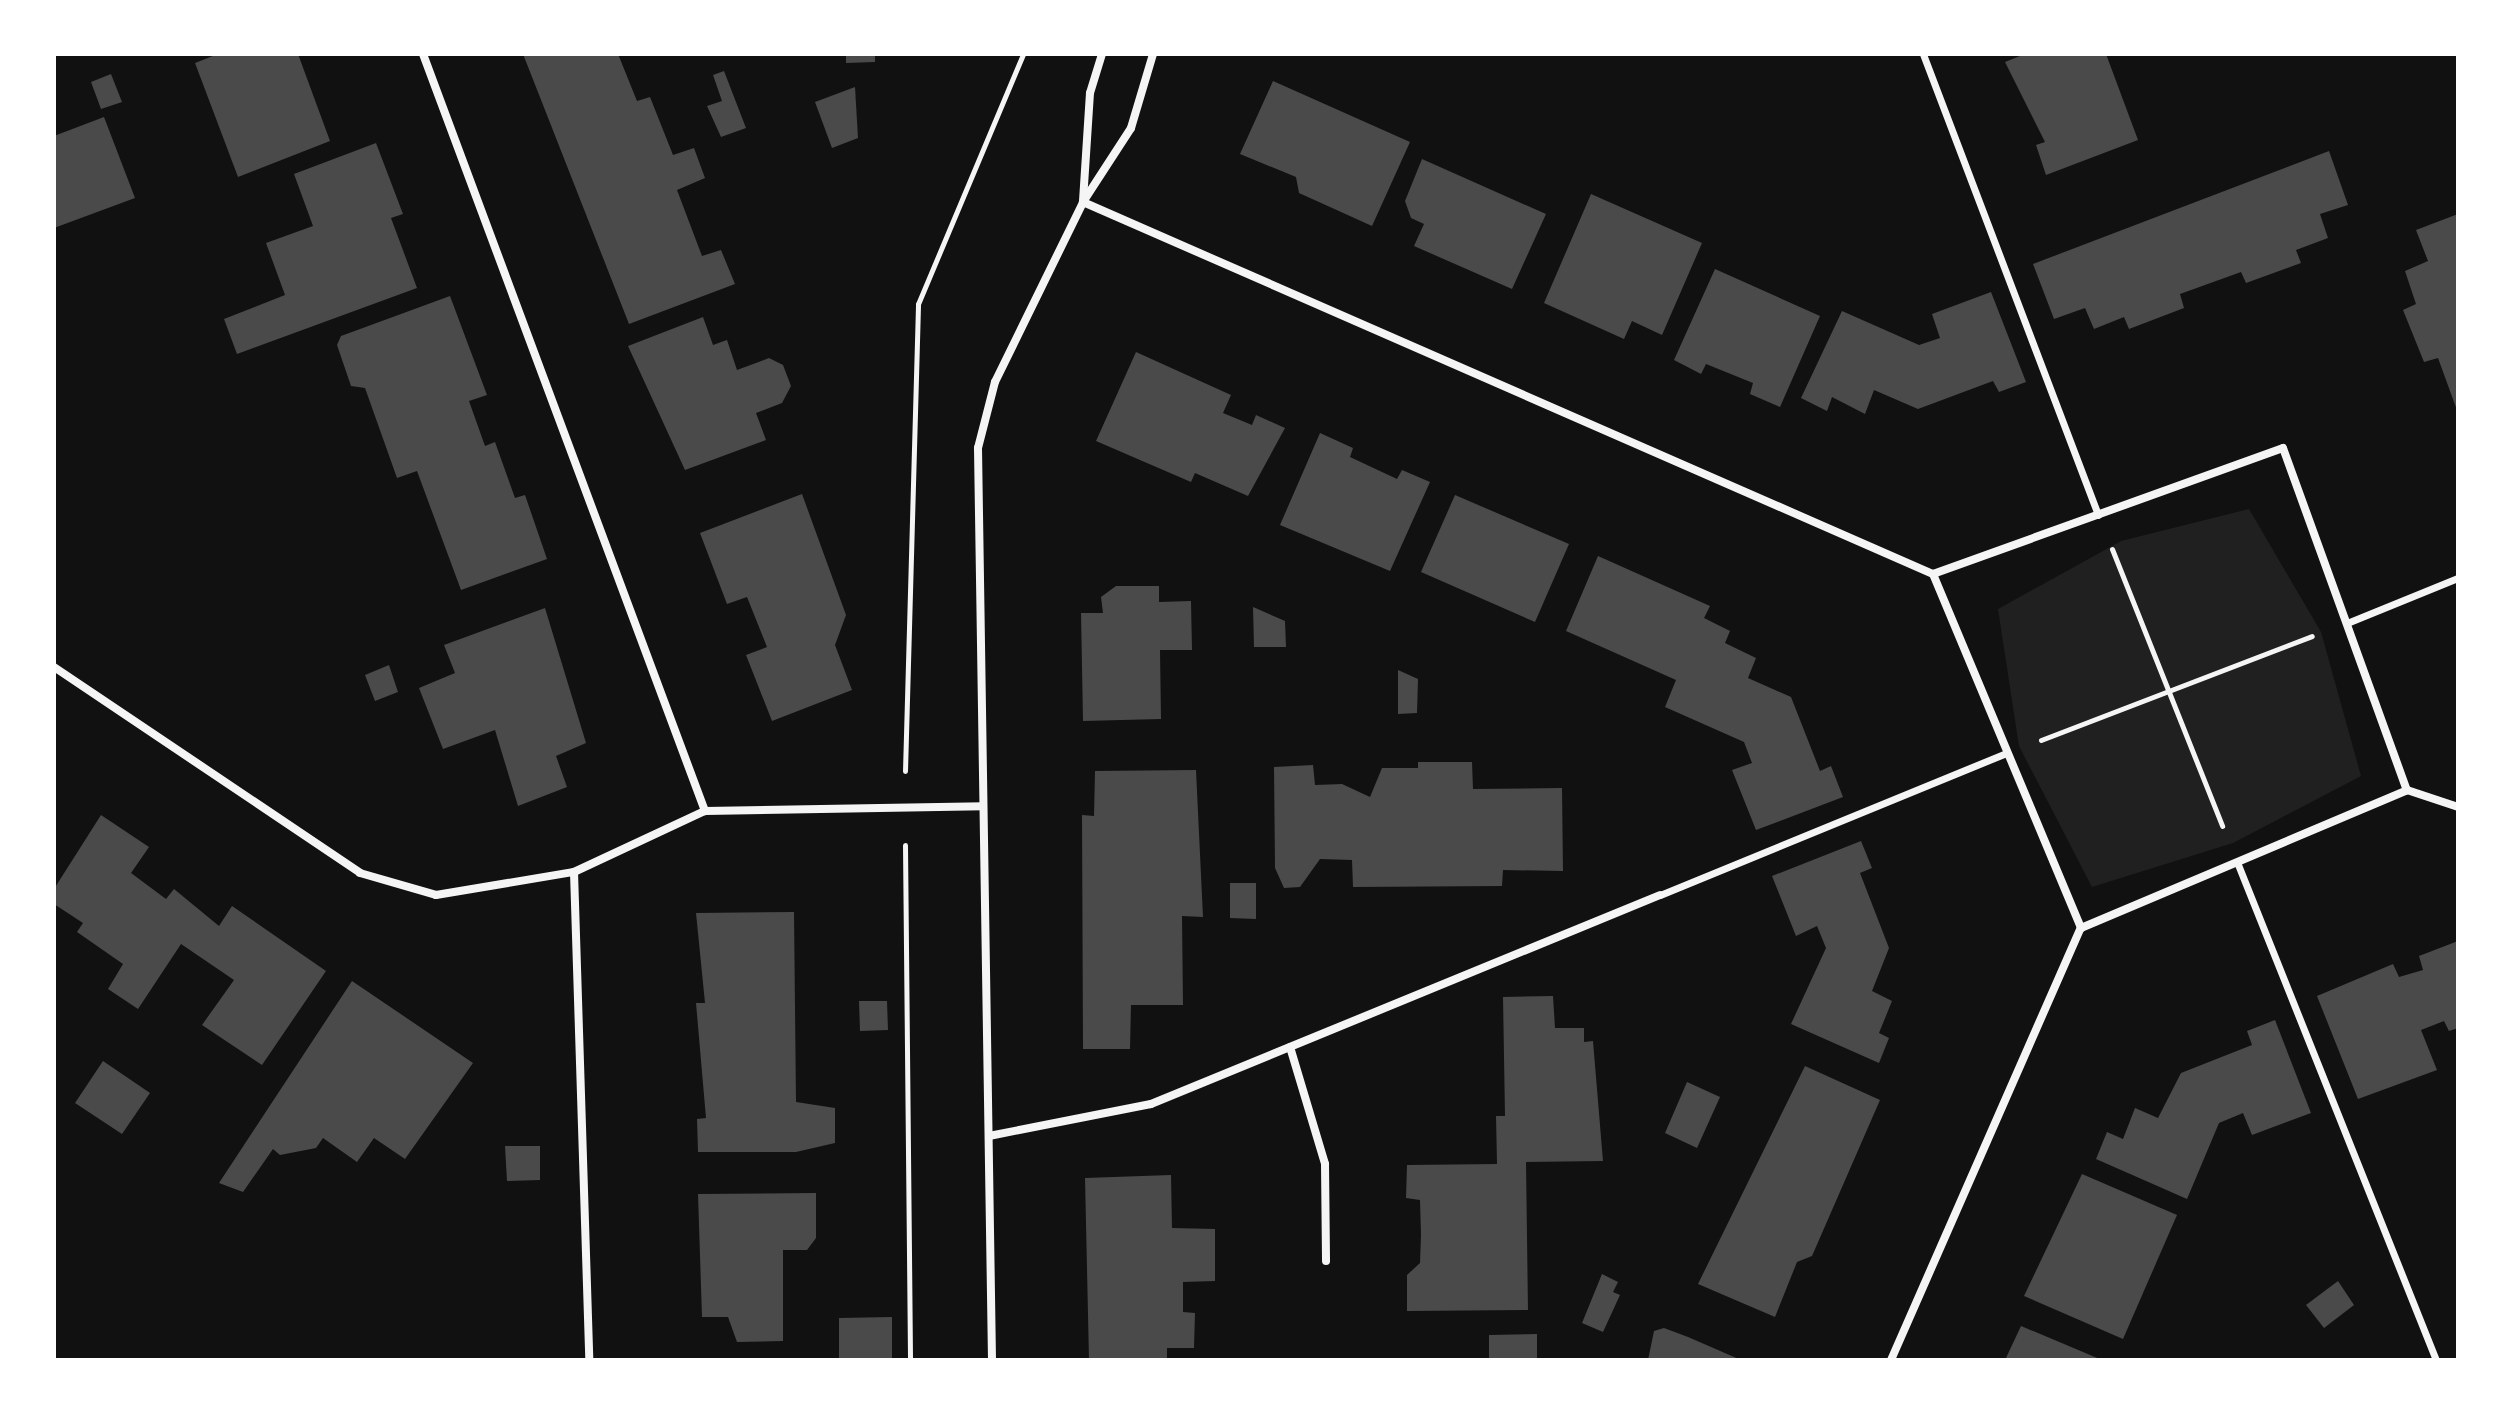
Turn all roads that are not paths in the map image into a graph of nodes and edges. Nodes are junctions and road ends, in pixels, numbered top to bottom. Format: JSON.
{"nodes":[{"id":1,"x":423,"y":54,"type":"edge"},
{"id":2,"x":1102,"y":54,"type":"edge"},
{"id":3,"x":1153,"y":54,"type":"edge"},
{"id":4,"x":1923,"y":54,"type":"edge"},
{"id":5,"x":1083,"y":202,"type":"junction"},
{"id":6,"x":2098,"y":515,"type":"junction"},
{"id":7,"x":1933,"y":574,"type":"junction"},
{"id":8,"x":2458,"y":578,"type":"edge"},
{"id":9,"x":2347,"y":623,"type":"junction"},
{"id":10,"x":54,"y":667,"type":"edge"},
{"id":11,"x":2007,"y":753,"type":"junction"},
{"id":12,"x":2407,"y":790,"type":"junction"},
{"id":13,"x":983,"y":806,"type":"junction"},
{"id":14,"x":2458,"y":807,"type":"edge"},
{"id":15,"x":705,"y":811,"type":"junction"},
{"id":16,"x":2237,"y":862,"type":"junction"},
{"id":17,"x":574,"y":872,"type":"junction"},
{"id":18,"x":1660,"y":895,"type":"joint"},
{"id":19,"x":2081,"y":928,"type":"junction"},
{"id":20,"x":1290,"y":1047,"type":"junction"},
{"id":21,"x":989,"y":1136,"type":"junction"},
{"id":22,"x":1326,"y":1261,"type":"dead end"},
{"id":23,"x":589,"y":1360,"type":"edge"},
{"id":24,"x":992,"y":1360,"type":"edge"},
{"id":25,"x":1891,"y":1360,"type":"edge"},
{"id":26,"x":2436,"y":1360,"type":"edge"}],
"edges":[{"from":1,"to":15,"type":"street"},
{"from":2,"to":5,"type":"street"},
{"from":3,"to":5,"type":"street"},
{"from":4,"to":6,"type":"street"},
{"from":5,"to":7,"type":"street"},
{"from":5,"to":13,"type":"street"},
{"from":6,"to":7,"type":"street"},
{"from":6,"to":9,"type":"street"},
{"from":7,"to":11,"type":"street"},
{"from":8,"to":9,"type":"street"},
{"from":9,"to":12,"type":"street"},
{"from":10,"to":17,"type":"street"},
{"from":11,"to":18,"type":"street"},
{"from":11,"to":19,"type":"street"},
{"from":12,"to":14,"type":"street"},
{"from":12,"to":16,"type":"street"},
{"from":13,"to":15,"type":"street"},
{"from":13,"to":21,"type":"street"},
{"from":15,"to":17,"type":"street"},
{"from":16,"to":19,"type":"street"},
{"from":16,"to":26,"type":"street"},
{"from":17,"to":23,"type":"street"},
{"from":18,"to":20,"type":"street"},
{"from":19,"to":25,"type":"street"},
{"from":20,"to":21,"type":"street"},
{"from":20,"to":22,"type":"street"},
{"from":21,"to":24,"type":"street"}]}
